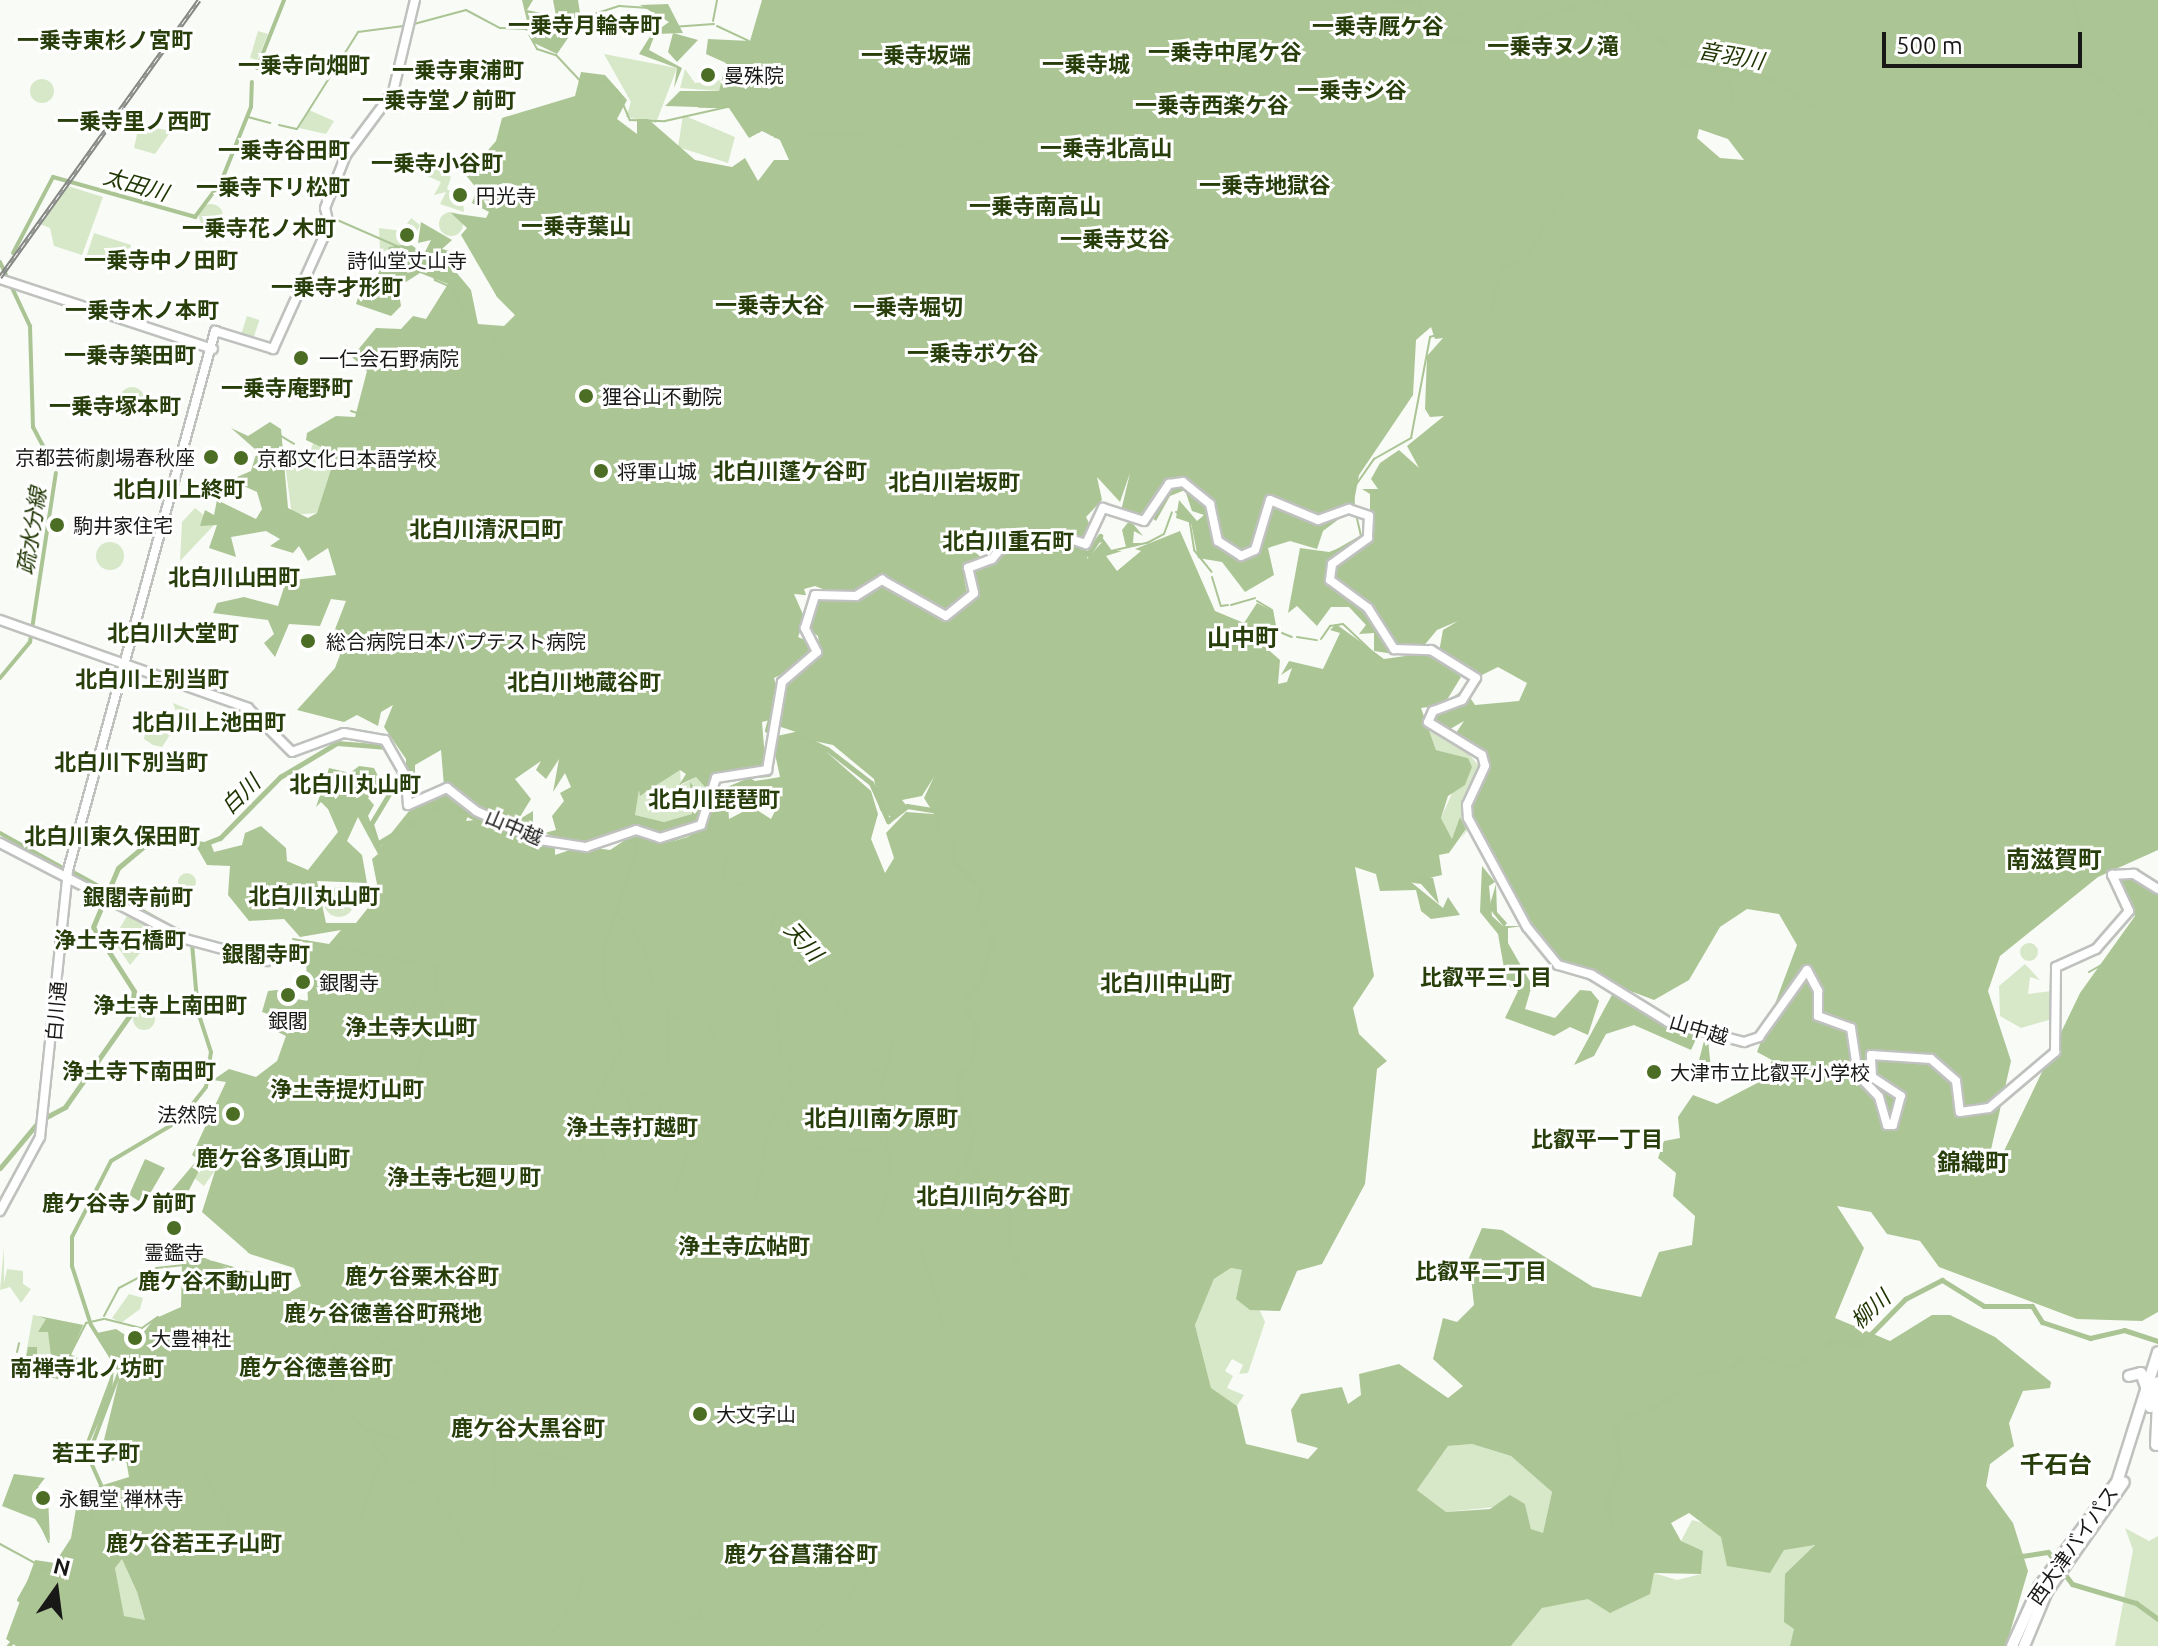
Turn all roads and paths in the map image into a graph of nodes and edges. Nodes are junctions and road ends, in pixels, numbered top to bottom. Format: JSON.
{"nodes":[{"id":1,"x":415,"y":0,"type":"edge"},
{"id":2,"x":0,"y":281,"type":"edge"},
{"id":3,"x":212,"y":349,"type":"junction"},
{"id":4,"x":0,"y":620,"type":"edge"},
{"id":5,"x":126,"y":661,"type":"junction"},
{"id":6,"x":0,"y":841,"type":"edge"},
{"id":7,"x":69,"y":877,"type":"junction"},
{"id":8,"x":2158,"y":889,"type":"edge"},
{"id":9,"x":267,"y":961,"type":"dead end"},
{"id":10,"x":44,"y":1118,"type":"junction"},
{"id":11,"x":0,"y":1211,"type":"edge"},
{"id":12,"x":0,"y":1218,"type":"edge"},
{"id":13,"x":2158,"y":1352,"type":"edge"},
{"id":14,"x":2158,"y":1382,"type":"edge"},
{"id":15,"x":2152,"y":1399,"type":"edge"},
{"id":16,"x":2141,"y":1428,"type":"junction"},
{"id":17,"x":2156,"y":1445,"type":"dead end"},
{"id":18,"x":2132,"y":1481,"type":"dead end"},
{"id":19,"x":2087,"y":1539,"type":"junction"},
{"id":20,"x":2063,"y":1561,"type":"junction"},
{"id":21,"x":2055,"y":1572,"type":"junction"},
{"id":22,"x":2012,"y":1646,"type":"edge"},
{"id":23,"x":2024,"y":1646,"type":"edge"}],
"edges":[{"from":1,"to":3,"type":"main road","name":"白川通"},
{"from":2,"to":3,"type":"main road"},
{"from":3,"to":5,"type":"main road","name":"白川通"},
{"from":4,"to":5,"type":"main road"},
{"from":5,"to":7,"type":"main road","name":"白川通"},
{"from":5,"to":8,"type":"main road","name":"山中越"},
{"from":6,"to":7,"type":"main road"},
{"from":7,"to":9,"type":"main road"},
{"from":7,"to":10,"type":"main road","name":"白川通"},
{"from":10,"to":11,"type":"main road","name":"白川通"},
{"from":10,"to":12,"type":"main road","name":"白川通"},
{"from":13,"to":15,"type":"highway","name":"西大津バイパス"},
{"from":13,"to":15,"type":"highway"},
{"from":14,"to":15,"type":"highway","name":"西大津バイパス"},
{"from":15,"to":16,"type":"highway","name":"西大津バイパス"},
{"from":16,"to":17,"type":"highway"},
{"from":16,"to":19,"type":"highway","name":"西大津バイパス"},
{"from":16,"to":20,"type":"highway","name":"西大津バイパス"},
{"from":18,"to":19,"type":"highway"},
{"from":19,"to":20,"type":"highway","name":"西大津バイパス"},
{"from":20,"to":21,"type":"highway","name":"西大津バイパス"},
{"from":21,"to":22,"type":"highway","name":"西大津バイパス"},
{"from":21,"to":23,"type":"highway","name":"西大津バイパス"}]}
